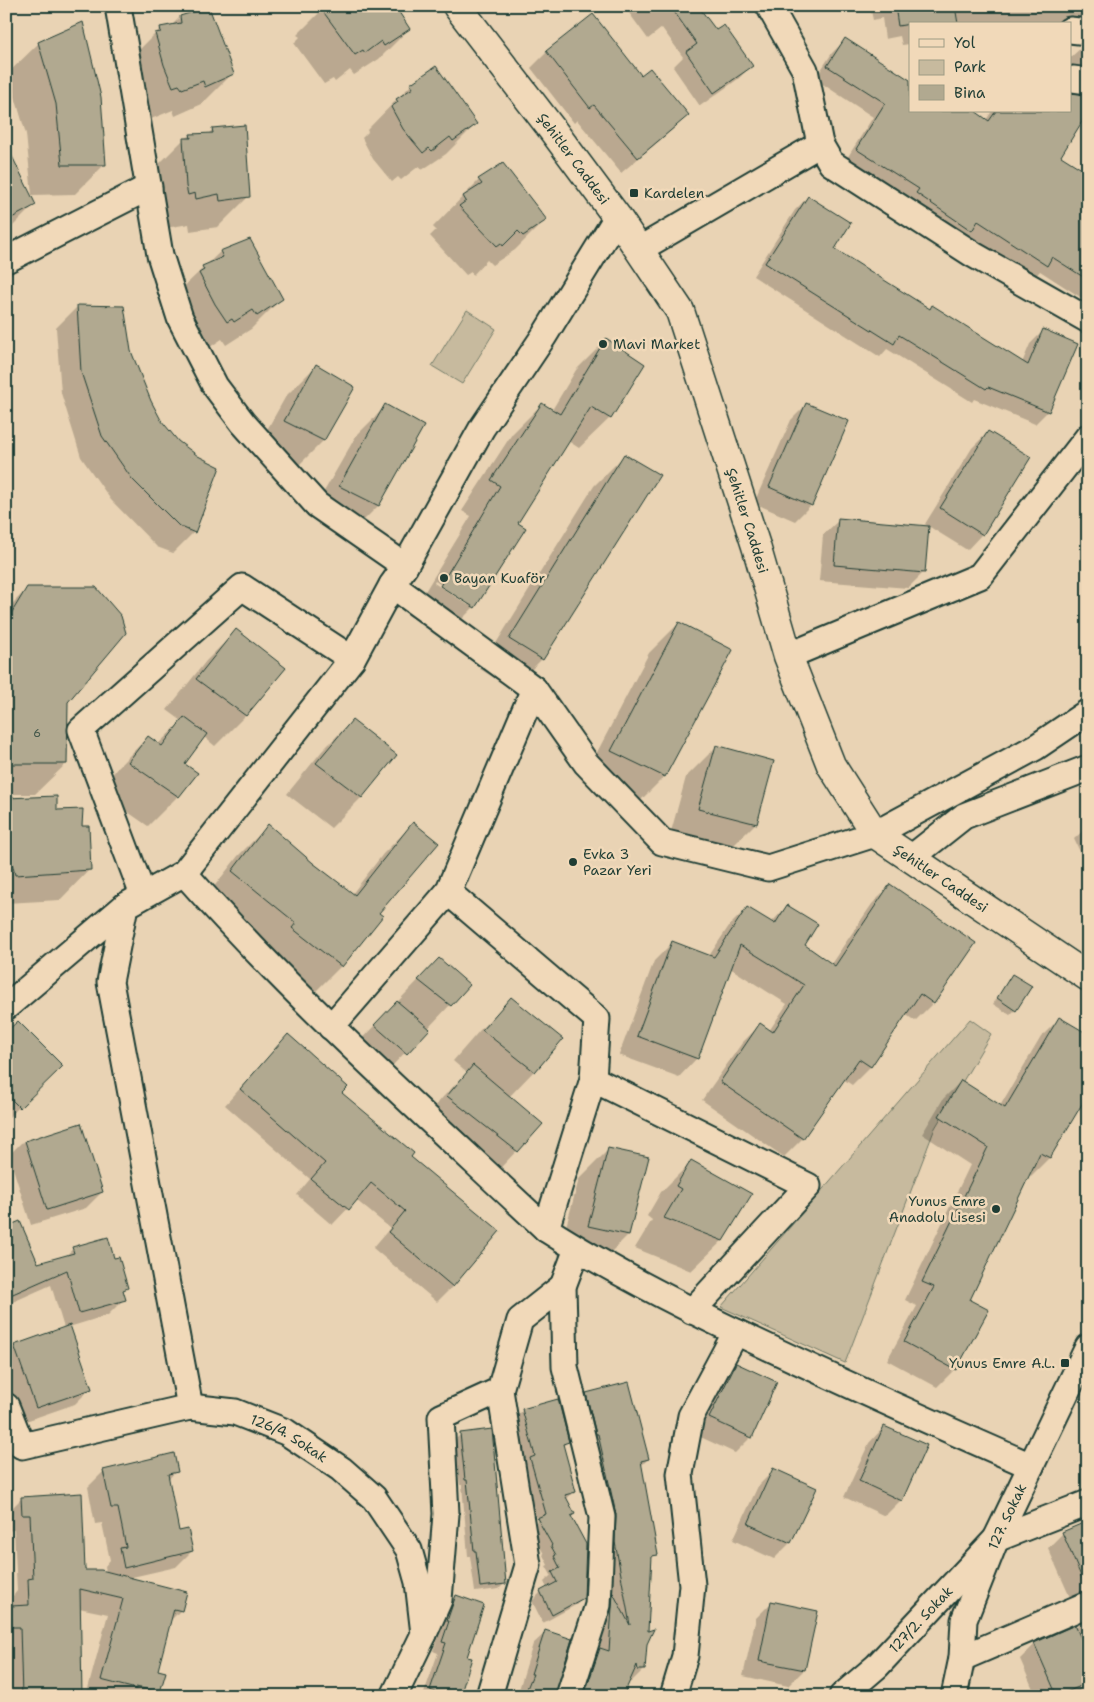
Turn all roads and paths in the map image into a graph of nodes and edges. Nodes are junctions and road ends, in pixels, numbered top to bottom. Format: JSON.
{"nodes":[{"id":1,"x":118,"y":6,"type":"edge"},
{"id":2,"x":457,"y":6,"type":"edge"},
{"id":3,"x":769,"y":6,"type":"edge"},
{"id":4,"x":1072,"y":30,"type":"edge"},
{"id":5,"x":1088,"y":32,"type":"edge"},
{"id":6,"x":820,"y":144,"type":"junction"},
{"id":7,"x":149,"y":187,"type":"junction"},
{"id":8,"x":617,"y":217,"type":"junction"},
{"id":9,"x":640,"y":249,"type":"junction"},
{"id":10,"x":6,"y":260,"type":"edge"},
{"id":11,"x":1088,"y":320,"type":"edge"},
{"id":12,"x":1088,"y":436,"type":"edge"},
{"id":13,"x":399,"y":576,"type":"junction"},
{"id":14,"x":788,"y":656,"type":"junction"},
{"id":15,"x":352,"y":659,"type":"junction"},
{"id":16,"x":534,"y":689,"type":"junction"},
{"id":17,"x":1088,"y":712,"type":"edge"},
{"id":18,"x":1088,"y":768,"type":"edge"},
{"id":19,"x":875,"y":834,"type":"junction"},
{"id":20,"x":911,"y":858,"type":"junction"},
{"id":21,"x":184,"y":873,"type":"junction"},
{"id":22,"x":448,"y":892,"type":"junction"},
{"id":23,"x":134,"y":900,"type":"junction"},
{"id":24,"x":1088,"y":977,"type":"edge"},
{"id":25,"x":6,"y":1007,"type":"edge"},
{"id":26,"x":331,"y":1027,"type":"junction"},
{"id":27,"x":593,"y":1079,"type":"junction"},
{"id":28,"x":546,"y":1229,"type":"junction"},
{"id":29,"x":577,"y":1249,"type":"junction"},
{"id":30,"x":563,"y":1286,"type":"junction"},
{"id":31,"x":692,"y":1311,"type":"junction"},
{"id":32,"x":736,"y":1332,"type":"junction"},
{"id":33,"x":1088,"y":1347,"type":"edge"},
{"id":34,"x":500,"y":1390,"type":"junction"},
{"id":35,"x":6,"y":1406,"type":"edge"},
{"id":36,"x":190,"y":1407,"type":"junction"},
{"id":37,"x":1030,"y":1466,"type":"junction"},
{"id":38,"x":1088,"y":1503,"type":"edge"},
{"id":39,"x":996,"y":1539,"type":"junction"},
{"id":40,"x":1088,"y":1604,"type":"edge"},
{"id":41,"x":424,"y":1634,"type":"junction"},
{"id":42,"x":962,"y":1658,"type":"junction"},
{"id":43,"x":394,"y":1696,"type":"edge"},
{"id":44,"x":489,"y":1696,"type":"edge"},
{"id":45,"x":569,"y":1696,"type":"edge"},
{"id":46,"x":673,"y":1696,"type":"edge"},
{"id":47,"x":842,"y":1696,"type":"edge"},
{"id":48,"x":954,"y":1696,"type":"edge"}],
"edges":[{"from":1,"to":7,"type":"street"},
{"from":2,"to":8,"type":"street","name":"Şehitler Caddesi"},
{"from":3,"to":6,"type":"street"},
{"from":4,"to":5,"type":"street"},
{"from":6,"to":9,"type":"street"},
{"from":6,"to":11,"type":"street"},
{"from":7,"to":10,"type":"street"},
{"from":7,"to":13,"type":"street"},
{"from":8,"to":9,"type":"street","name":"Şehitler Caddesi"},
{"from":8,"to":13,"type":"street"},
{"from":9,"to":14,"type":"street","name":"Şehitler Caddesi"},
{"from":12,"to":14,"type":"street"},
{"from":13,"to":15,"type":"street"},
{"from":13,"to":16,"type":"street"},
{"from":14,"to":19,"type":"street","name":"Şehitler Caddesi"},
{"from":15,"to":21,"type":"street"},
{"from":15,"to":23,"type":"street"},
{"from":16,"to":19,"type":"street"},
{"from":16,"to":22,"type":"street"},
{"from":17,"to":19,"type":"street"},
{"from":18,"to":20,"type":"street"},
{"from":19,"to":20,"type":"street","name":"Şehitler Caddesi"},
{"from":20,"to":24,"type":"street","name":"Şehitler Caddesi"},
{"from":21,"to":23,"type":"street"},
{"from":21,"to":26,"type":"street"},
{"from":22,"to":26,"type":"street"},
{"from":22,"to":27,"type":"street"},
{"from":23,"to":25,"type":"street"},
{"from":23,"to":36,"type":"street"},
{"from":26,"to":28,"type":"street"},
{"from":27,"to":28,"type":"street"},
{"from":27,"to":31,"type":"street"},
{"from":28,"to":29,"type":"street"},
{"from":29,"to":30,"type":"street"},
{"from":29,"to":31,"type":"street"},
{"from":30,"to":34,"type":"street"},
{"from":30,"to":45,"type":"street"},
{"from":31,"to":32,"type":"street"},
{"from":32,"to":37,"type":"street"},
{"from":32,"to":46,"type":"street"},
{"from":33,"to":37,"type":"street","name":"127. Sokak"},
{"from":34,"to":41,"type":"street"},
{"from":34,"to":44,"type":"street"},
{"from":35,"to":36,"type":"street","name":"126/4. Sokak"},
{"from":36,"to":41,"type":"street","name":"126/4. Sokak"},
{"from":37,"to":39,"type":"street","name":"127. Sokak"},
{"from":38,"to":39,"type":"street"},
{"from":39,"to":42,"type":"street","name":"127. Sokak"},
{"from":39,"to":47,"type":"street","name":"127/2. Sokak"},
{"from":40,"to":42,"type":"street"},
{"from":41,"to":43,"type":"street"},
{"from":42,"to":48,"type":"street","name":"127. Sokak"}]}
